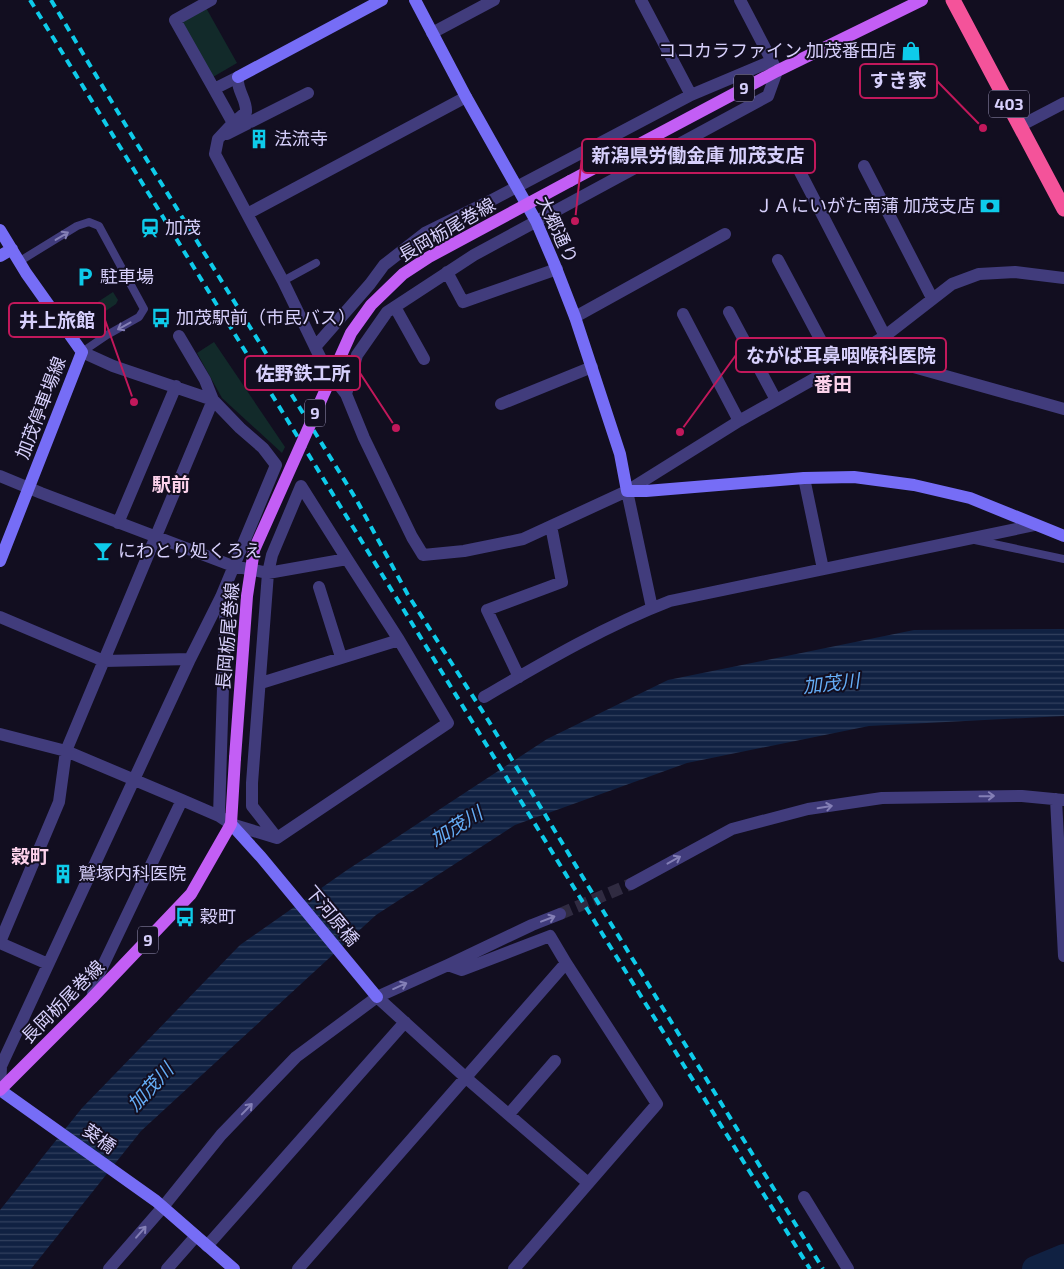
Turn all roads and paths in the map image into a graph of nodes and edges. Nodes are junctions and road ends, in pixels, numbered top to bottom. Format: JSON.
{"nodes":[{"id":1,"x":211,"y":0,"type":"edge"},
{"id":2,"x":382,"y":0,"type":"edge"},
{"id":3,"x":415,"y":0,"type":"edge"},
{"id":4,"x":494,"y":0,"type":"edge"},
{"id":5,"x":641,"y":0,"type":"edge"},
{"id":6,"x":740,"y":0,"type":"edge"},
{"id":7,"x":922,"y":0,"type":"edge"},
{"id":8,"x":953,"y":0,"type":"edge"},
{"id":9,"x":432,"y":33,"type":"junction"},
{"id":10,"x":775,"y":66,"type":"junction"},
{"id":11,"x":238,"y":77,"type":"junction"},
{"id":12,"x":214,"y":89,"type":"junction"},
{"id":13,"x":308,"y":93,"type":"dead end"},
{"id":14,"x":691,"y":95,"type":"junction"},
{"id":15,"x":466,"y":97,"type":"junction"},
{"id":16,"x":1064,"y":103,"type":"edge"},
{"id":17,"x":233,"y":123,"type":"junction"},
{"id":18,"x":1020,"y":126,"type":"junction"},
{"id":19,"x":218,"y":139,"type":"junction"},
{"id":20,"x":864,"y":166,"type":"dead end"},
{"id":21,"x":798,"y":168,"type":"dead end"},
{"id":22,"x":516,"y":187,"type":"junction"},
{"id":23,"x":1064,"y":208,"type":"edge"},
{"id":24,"x":247,"y":214,"type":"junction"},
{"id":25,"x":536,"y":221,"type":"junction"},
{"id":26,"x":0,"y":230,"type":"edge"},
{"id":27,"x":725,"y":234,"type":"dead end"},
{"id":28,"x":12,"y":249,"type":"junction"},
{"id":29,"x":0,"y":256,"type":"edge"},
{"id":30,"x":778,"y":260,"type":"dead end"},
{"id":31,"x":20,"y":261,"type":"junction"},
{"id":32,"x":316,"y":263,"type":"dead end"},
{"id":33,"x":556,"y":269,"type":"junction"},
{"id":34,"x":447,"y":272,"type":"junction"},
{"id":35,"x":1064,"y":278,"type":"edge"},
{"id":36,"x":283,"y":281,"type":"junction"},
{"id":37,"x":932,"y":298,"type":"junction"},
{"id":38,"x":395,"y":307,"type":"junction"},
{"id":39,"x":729,"y":312,"type":"dead end"},
{"id":40,"x":683,"y":314,"type":"dead end"},
{"id":41,"x":575,"y":317,"type":"junction"},
{"id":42,"x":179,"y":336,"type":"dead end"},
{"id":43,"x":885,"y":336,"type":"junction"},
{"id":44,"x":315,"y":347,"type":"junction"},
{"id":45,"x":82,"y":352,"type":"junction"},
{"id":46,"x":860,"y":352,"type":"junction"},
{"id":47,"x":424,"y":359,"type":"dead end"},
{"id":48,"x":592,"y":367,"type":"junction"},
{"id":49,"x":835,"y":367,"type":"junction"},
{"id":50,"x":176,"y":386,"type":"junction"},
{"id":51,"x":346,"y":394,"type":"junction"},
{"id":52,"x":212,"y":400,"type":"junction"},
{"id":53,"x":776,"y":400,"type":"junction"},
{"id":54,"x":501,"y":404,"type":"dead end"},
{"id":55,"x":1064,"y":408,"type":"edge"},
{"id":56,"x":739,"y":421,"type":"junction"},
{"id":57,"x":0,"y":476,"type":"edge"},
{"id":58,"x":804,"y":478,"type":"junction"},
{"id":59,"x":28,"y":488,"type":"junction"},
{"id":60,"x":627,"y":491,"type":"junction"},
{"id":61,"x":118,"y":523,"type":"junction"},
{"id":62,"x":1035,"y":525,"type":"junction"},
{"id":63,"x":551,"y":526,"type":"junction"},
{"id":64,"x":1064,"y":536,"type":"edge"},
{"id":65,"x":155,"y":537,"type":"junction"},
{"id":66,"x":972,"y":539,"type":"junction"},
{"id":67,"x":347,"y":559,"type":"junction"},
{"id":68,"x":1064,"y":559,"type":"edge"},
{"id":69,"x":0,"y":561,"type":"edge"},
{"id":70,"x":233,"y":566,"type":"junction"},
{"id":71,"x":823,"y":569,"type":"junction"},
{"id":72,"x":268,"y":573,"type":"junction"},
{"id":73,"x":227,"y":584,"type":"junction"},
{"id":74,"x":319,"y":587,"type":"dead end"},
{"id":75,"x":652,"y":608,"type":"junction"},
{"id":76,"x":0,"y":617,"type":"edge"},
{"id":77,"x":398,"y":640,"type":"junction"},
{"id":78,"x":341,"y":657,"type":"junction"},
{"id":79,"x":190,"y":659,"type":"junction"},
{"id":80,"x":104,"y":661,"type":"junction"},
{"id":81,"x":519,"y":677,"type":"junction"},
{"id":82,"x":261,"y":683,"type":"junction"},
{"id":83,"x":484,"y":697,"type":"dead end"},
{"id":84,"x":0,"y":734,"type":"edge"},
{"id":85,"x":66,"y":751,"type":"junction"},
{"id":86,"x":134,"y":780,"type":"junction"},
{"id":87,"x":1060,"y":799,"type":"edge"},
{"id":88,"x":182,"y":800,"type":"junction"},
{"id":89,"x":219,"y":816,"type":"junction"},
{"id":90,"x":231,"y":824,"type":"junction"},
{"id":91,"x":277,"y":838,"type":"junction"},
{"id":92,"x":631,"y":884,"type":"tunnel mouth"},
{"id":93,"x":560,"y":914,"type":"tunnel mouth"},
{"id":94,"x":0,"y":943,"type":"edge"},
{"id":95,"x":1064,"y":956,"type":"edge"},
{"id":96,"x":566,"y":962,"type":"junction"},
{"id":97,"x":48,"y":964,"type":"junction"},
{"id":98,"x":448,"y":965,"type":"junction"},
{"id":99,"x":377,"y":996,"type":"junction"},
{"id":100,"x":92,"y":998,"type":"junction"},
{"id":101,"x":405,"y":1022,"type":"junction"},
{"id":102,"x":555,"y":1061,"type":"dead end"},
{"id":103,"x":465,"y":1077,"type":"junction"},
{"id":104,"x":0,"y":1090,"type":"edge"},
{"id":105,"x":509,"y":1114,"type":"junction"},
{"id":106,"x":588,"y":1183,"type":"junction"},
{"id":107,"x":804,"y":1197,"type":"dead end"},
{"id":108,"x":159,"y":1204,"type":"junction"},
{"id":109,"x":196,"y":1236,"type":"junction"},
{"id":110,"x":207,"y":1246,"type":"junction"},
{"id":111,"x":109,"y":1269,"type":"edge"},
{"id":112,"x":167,"y":1269,"type":"edge"},
{"id":113,"x":234,"y":1269,"type":"edge"},
{"id":114,"x":298,"y":1269,"type":"edge"},
{"id":115,"x":514,"y":1269,"type":"edge"},
{"id":116,"x":848,"y":1269,"type":"edge"}],
"edges":[{"from":1,"to":12,"type":"street"},
{"from":2,"to":11,"type":"street"},
{"from":3,"to":9,"type":"street","name":"大郷通り"},
{"from":4,"to":9,"type":"street"},
{"from":5,"to":14,"type":"street"},
{"from":6,"to":10,"type":"street"},
{"from":7,"to":10,"type":"main road","name":"長岡栃尾巻線","number":"9"},
{"from":8,"to":18,"type":"highway","number":"403"},
{"from":9,"to":15,"type":"street","name":"大郷通り"},
{"from":10,"to":14,"type":"street"},
{"from":10,"to":25,"type":"street"},
{"from":10,"to":90,"type":"main road","name":"長岡栃尾巻線","number":"9","bridge":true},
{"from":11,"to":12,"type":"street"},
{"from":11,"to":17,"type":"street"},
{"from":12,"to":17,"type":"street"},
{"from":13,"to":19,"type":"street"},
{"from":14,"to":22,"type":"street"},
{"from":15,"to":22,"type":"street","name":"大郷通り"},
{"from":15,"to":24,"type":"street"},
{"from":16,"to":18,"type":"street"},
{"from":17,"to":19,"type":"street"},
{"from":18,"to":23,"type":"highway","number":"403"},
{"from":19,"to":24,"type":"street"},
{"from":20,"to":37,"type":"street"},
{"from":21,"to":43,"type":"street"},
{"from":22,"to":25,"type":"street","name":"大郷通り"},
{"from":22,"to":44,"type":"street"},
{"from":24,"to":36,"type":"street"},
{"from":25,"to":33,"type":"street","name":"大郷通り"},
{"from":25,"to":34,"type":"street"},
{"from":26,"to":28,"type":"street"},
{"from":27,"to":41,"type":"street"},
{"from":28,"to":29,"type":"street"},
{"from":28,"to":31,"type":"street"},
{"from":30,"to":49,"type":"street"},
{"from":31,"to":45,"type":"street"},
{"from":31,"to":45,"type":"lane","one_way":true},
{"from":32,"to":36,"type":"lane"},
{"from":33,"to":34,"type":"street"},
{"from":33,"to":41,"type":"street","name":"大郷通り"},
{"from":34,"to":38,"type":"street"},
{"from":35,"to":37,"type":"street"},
{"from":36,"to":44,"type":"street"},
{"from":37,"to":43,"type":"street"},
{"from":38,"to":47,"type":"street"},
{"from":38,"to":51,"type":"street"},
{"from":39,"to":53,"type":"street"},
{"from":40,"to":56,"type":"street"},
{"from":41,"to":48,"type":"street","name":"大郷通り"},
{"from":42,"to":52,"type":"street"},
{"from":43,"to":46,"type":"street"},
{"from":44,"to":51,"type":"street"},
{"from":45,"to":50,"type":"street"},
{"from":45,"to":59,"type":"street","name":"加茂停車場線"},
{"from":46,"to":49,"type":"street"},
{"from":46,"to":55,"type":"street"},
{"from":48,"to":54,"type":"street"},
{"from":48,"to":60,"type":"street","name":"大郷通り"},
{"from":49,"to":53,"type":"street"},
{"from":50,"to":52,"type":"street"},
{"from":50,"to":61,"type":"street"},
{"from":51,"to":63,"type":"street"},
{"from":52,"to":65,"type":"street"},
{"from":52,"to":70,"type":"street"},
{"from":53,"to":56,"type":"street"},
{"from":56,"to":60,"type":"street"},
{"from":57,"to":59,"type":"street"},
{"from":58,"to":60,"type":"street"},
{"from":58,"to":62,"type":"street"},
{"from":58,"to":71,"type":"street"},
{"from":59,"to":61,"type":"street"},
{"from":59,"to":69,"type":"street","name":"加茂停車場線"},
{"from":60,"to":63,"type":"street"},
{"from":60,"to":75,"type":"street"},
{"from":61,"to":65,"type":"street"},
{"from":62,"to":64,"type":"street"},
{"from":62,"to":66,"type":"street"},
{"from":63,"to":81,"type":"street"},
{"from":65,"to":70,"type":"street"},
{"from":65,"to":80,"type":"street"},
{"from":66,"to":68,"type":"lane"},
{"from":66,"to":71,"type":"street"},
{"from":67,"to":72,"type":"street"},
{"from":67,"to":72,"type":"street"},
{"from":67,"to":77,"type":"street"},
{"from":70,"to":72,"type":"street"},
{"from":70,"to":73,"type":"street"},
{"from":71,"to":75,"type":"street"},
{"from":72,"to":82,"type":"street"},
{"from":73,"to":79,"type":"street"},
{"from":73,"to":89,"type":"street"},
{"from":74,"to":78,"type":"street"},
{"from":75,"to":81,"type":"street"},
{"from":76,"to":80,"type":"street"},
{"from":77,"to":78,"type":"street"},
{"from":77,"to":91,"type":"street"},
{"from":78,"to":82,"type":"street"},
{"from":79,"to":80,"type":"street"},
{"from":79,"to":86,"type":"street"},
{"from":80,"to":85,"type":"street"},
{"from":81,"to":83,"type":"street"},
{"from":82,"to":91,"type":"street"},
{"from":84,"to":85,"type":"street"},
{"from":85,"to":86,"type":"street"},
{"from":85,"to":94,"type":"street"},
{"from":86,"to":88,"type":"street"},
{"from":86,"to":97,"type":"street"},
{"from":92,"to":87,"type":"street","one_way":true},
{"from":87,"to":95,"type":"street"},
{"from":88,"to":89,"type":"street"},
{"from":88,"to":100,"type":"street"},
{"from":89,"to":90,"type":"street"},
{"from":90,"to":91,"type":"street"},
{"from":90,"to":99,"type":"street","name":"下河原橋"},
{"from":90,"to":100,"type":"main road","name":"長岡栃尾巻線","number":"9"},
{"from":98,"to":93,"type":"street","one_way":true},
{"from":94,"to":97,"type":"street"},
{"from":96,"to":98,"type":"street"},
{"from":96,"to":103,"type":"street"},
{"from":96,"to":106,"type":"street"},
{"from":97,"to":104,"type":"street"},
{"from":99,"to":98,"type":"street","one_way":true},
{"from":99,"to":101,"type":"street"},
{"from":108,"to":99,"type":"street","one_way":true},
{"from":100,"to":104,"type":"main road","name":"長岡栃尾巻線","number":"9"},
{"from":101,"to":103,"type":"street"},
{"from":101,"to":110,"type":"street"},
{"from":102,"to":105,"type":"street"},
{"from":103,"to":105,"type":"street"},
{"from":103,"to":114,"type":"street"},
{"from":104,"to":108,"type":"street","name":"葵橋"},
{"from":105,"to":106,"type":"street"},
{"from":106,"to":115,"type":"street"},
{"from":107,"to":116,"type":"street"},
{"from":108,"to":109,"type":"street","name":"葵橋"},
{"from":111,"to":108,"type":"street","one_way":true},
{"from":109,"to":110,"type":"street","name":"葵橋"},
{"from":109,"to":112,"type":"street"},
{"from":110,"to":113,"type":"street","name":"葵橋"}]}
